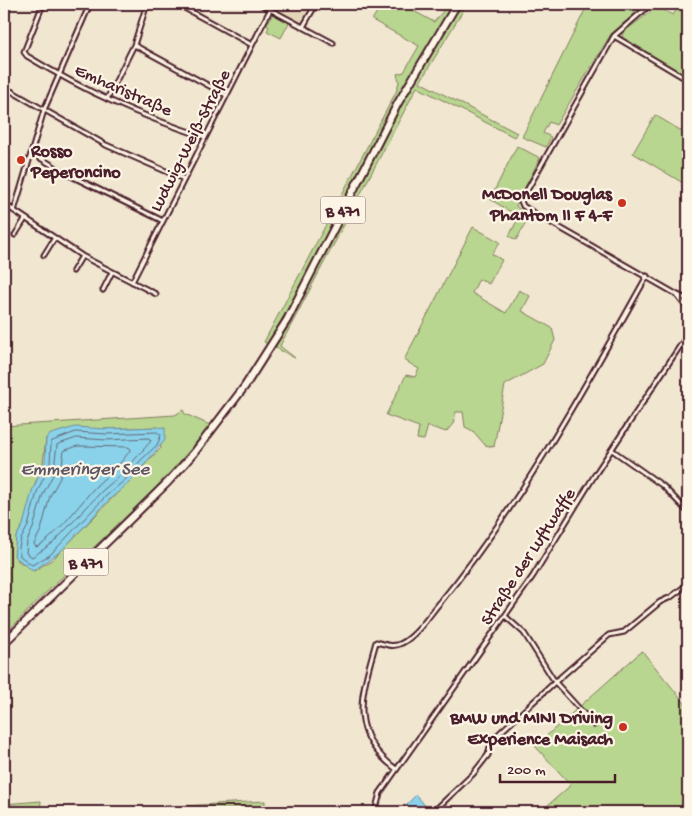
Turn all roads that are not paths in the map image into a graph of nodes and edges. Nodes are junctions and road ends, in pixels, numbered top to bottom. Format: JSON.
{"nodes":[{"id":1,"x":9,"y":4,"type":"edge"},
{"id":2,"x":43,"y":4,"type":"edge"},
{"id":3,"x":90,"y":4,"type":"edge"},
{"id":4,"x":147,"y":4,"type":"edge"},
{"id":5,"x":178,"y":4,"type":"edge"},
{"id":6,"x":260,"y":4,"type":"edge"},
{"id":7,"x":316,"y":4,"type":"edge"},
{"id":8,"x":457,"y":4,"type":"edge"},
{"id":9,"x":651,"y":4,"type":"edge"},
{"id":10,"x":270,"y":10,"type":"junction"},
{"id":11,"x":4,"y":18,"type":"edge"},
{"id":12,"x":303,"y":27,"type":"junction"},
{"id":13,"x":614,"y":36,"type":"junction"},
{"id":14,"x":333,"y":42,"type":"dead end"},
{"id":15,"x":134,"y":45,"type":"junction"},
{"id":16,"x":252,"y":45,"type":"junction"},
{"id":17,"x":61,"y":76,"type":"junction"},
{"id":18,"x":688,"y":80,"type":"edge"},
{"id":19,"x":4,"y":86,"type":"edge"},
{"id":20,"x":226,"y":95,"type":"junction"},
{"id":21,"x":107,"y":100,"type":"junction"},
{"id":22,"x":44,"y":110,"type":"junction"},
{"id":23,"x":205,"y":137,"type":"junction"},
{"id":24,"x":32,"y":153,"type":"junction"},
{"id":25,"x":184,"y":180,"type":"junction"},
{"id":26,"x":4,"y":204,"type":"edge"},
{"id":27,"x":14,"y":211,"type":"junction"},
{"id":28,"x":25,"y":219,"type":"junction"},
{"id":29,"x":163,"y":221,"type":"junction"},
{"id":30,"x":15,"y":234,"type":"dead end"},
{"id":31,"x":54,"y":239,"type":"junction"},
{"id":32,"x":44,"y":255,"type":"dead end"},
{"id":33,"x":82,"y":256,"type":"junction"},
{"id":34,"x":73,"y":271,"type":"dead end"},
{"id":35,"x":112,"y":272,"type":"junction"},
{"id":36,"x":647,"y":276,"type":"junction"},
{"id":37,"x":132,"y":282,"type":"junction"},
{"id":38,"x":103,"y":290,"type":"dead end"},
{"id":39,"x":156,"y":294,"type":"dead end"},
{"id":40,"x":676,"y":294,"type":"junction"},
{"id":41,"x":688,"y":300,"type":"edge"},
{"id":42,"x":688,"y":309,"type":"edge"},
{"id":43,"x":688,"y":334,"type":"edge"},
{"id":44,"x":612,"y":450,"type":"junction"},
{"id":45,"x":688,"y":512,"type":"edge"},
{"id":46,"x":688,"y":584,"type":"edge"},
{"id":47,"x":505,"y":616,"type":"junction"},
{"id":48,"x":4,"y":643,"type":"edge"},
{"id":49,"x":555,"y":682,"type":"junction"},
{"id":50,"x":594,"y":725,"type":"dead end"},
{"id":51,"x":396,"y":769,"type":"junction"},
{"id":52,"x":375,"y":812,"type":"edge"},
{"id":53,"x":433,"y":812,"type":"edge"}],
"edges":[{"from":1,"to":11,"type":"street"},
{"from":2,"to":17,"type":"street","name":"Emharistraße"},
{"from":3,"to":17,"type":"street"},
{"from":4,"to":15,"type":"street"},
{"from":5,"to":16,"type":"street"},
{"from":6,"to":10,"type":"street"},
{"from":7,"to":12,"type":"street"},
{"from":8,"to":48,"type":"highway","number":"B 471"},
{"from":9,"to":13,"type":"street"},
{"from":10,"to":12,"type":"street"},
{"from":10,"to":16,"type":"street","name":"Ludwig-Weiß-Straße"},
{"from":12,"to":14,"type":"street"},
{"from":13,"to":18,"type":"street"},
{"from":13,"to":36,"type":"street"},
{"from":15,"to":20,"type":"street"},
{"from":15,"to":21,"type":"street"},
{"from":16,"to":20,"type":"street","name":"Ludwig-Weiß-Straße"},
{"from":17,"to":21,"type":"street","name":"Emharistraße"},
{"from":17,"to":22,"type":"street"},
{"from":19,"to":22,"type":"street"},
{"from":20,"to":23,"type":"street","name":"Ludwig-Weiß-Straße"},
{"from":21,"to":23,"type":"street","name":"Emharistraße"},
{"from":22,"to":24,"type":"street"},
{"from":22,"to":25,"type":"street"},
{"from":23,"to":25,"type":"street","name":"Ludwig-Weiß-Straße"},
{"from":24,"to":27,"type":"street"},
{"from":24,"to":29,"type":"street"},
{"from":25,"to":29,"type":"street","name":"Ludwig-Weiß-Straße"},
{"from":26,"to":27,"type":"street"},
{"from":27,"to":28,"type":"street"},
{"from":28,"to":30,"type":"street"},
{"from":28,"to":31,"type":"street"},
{"from":29,"to":37,"type":"street","name":"Ludwig-Weiß-Straße"},
{"from":31,"to":32,"type":"street"},
{"from":31,"to":33,"type":"street"},
{"from":33,"to":34,"type":"street"},
{"from":33,"to":35,"type":"street"},
{"from":35,"to":37,"type":"street"},
{"from":35,"to":38,"type":"street"},
{"from":36,"to":40,"type":"street"},
{"from":36,"to":51,"type":"street"},
{"from":37,"to":39,"type":"street"},
{"from":40,"to":41,"type":"street"},
{"from":40,"to":42,"type":"street"},
{"from":43,"to":44,"type":"street","name":"Straße der Luftwaffe"},
{"from":44,"to":45,"type":"street"},
{"from":44,"to":47,"type":"street","name":"Straße der Luftwaffe"},
{"from":46,"to":49,"type":"street"},
{"from":47,"to":49,"type":"street"},
{"from":47,"to":51,"type":"street","name":"Straße der Luftwaffe"},
{"from":49,"to":50,"type":"street"},
{"from":49,"to":53,"type":"street"},
{"from":51,"to":52,"type":"street","name":"Straße der Luftwaffe"}]}
